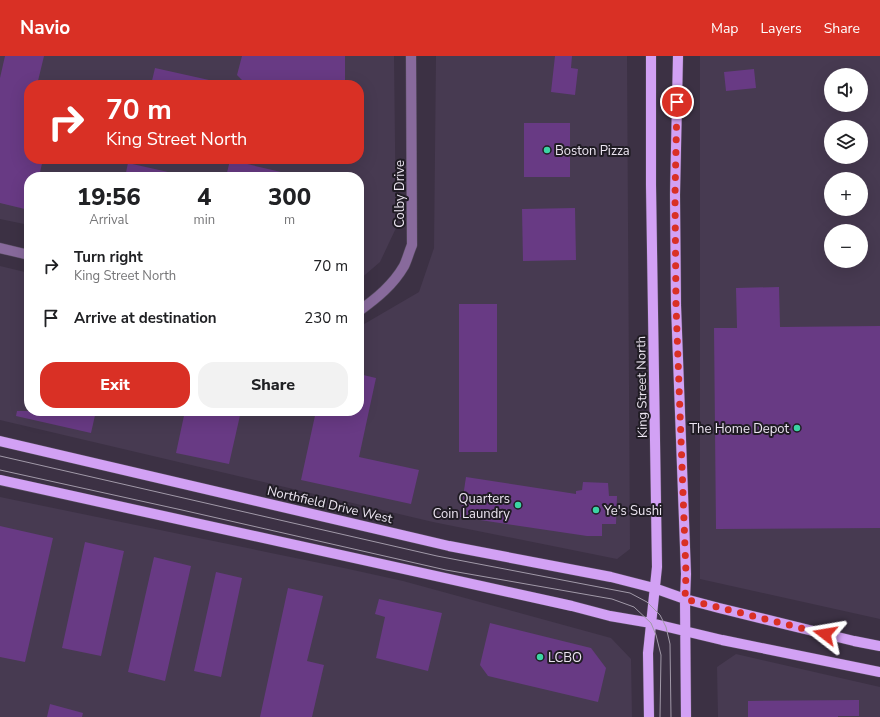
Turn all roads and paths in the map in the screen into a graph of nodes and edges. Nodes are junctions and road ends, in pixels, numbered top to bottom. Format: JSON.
{"nodes":[{"id":1,"x":411,"y":56,"type":"edge"},
{"id":2,"x":651,"y":56,"type":"edge"},
{"id":3,"x":678,"y":56,"type":"edge"},
{"id":4,"x":0,"y":248,"type":"edge"},
{"id":5,"x":24,"y":254,"type":"edge"},
{"id":6,"x":364,"y":307,"type":"edge"},
{"id":7,"x":0,"y":441,"type":"edge"},
{"id":8,"x":0,"y":480,"type":"edge"},
{"id":9,"x":654,"y":588,"type":"junction"},
{"id":10,"x":685,"y":599,"type":"junction"},
{"id":11,"x":651,"y":623,"type":"junction"},
{"id":12,"x":686,"y":632,"type":"junction"},
{"id":13,"x":880,"y":646,"type":"edge"},
{"id":14,"x":880,"y":672,"type":"edge"},
{"id":15,"x":649,"y":717,"type":"edge"},
{"id":16,"x":686,"y":717,"type":"edge"}],
"edges":[{"from":1,"to":6,"type":"street","name":"Colby Drive"},
{"from":2,"to":9,"type":"main road","name":"King Street North"},
{"from":3,"to":10,"type":"main road"},
{"from":4,"to":5,"type":"street"},
{"from":7,"to":9,"type":"main road","name":"Northfield Drive West"},
{"from":8,"to":11,"type":"main road"},
{"from":9,"to":10,"type":"main road","name":"Northfield Drive West"},
{"from":9,"to":11,"type":"main road","name":"King Street North"},
{"from":10,"to":12,"type":"main road"},
{"from":10,"to":13,"type":"main road","name":"Northfield Drive West"},
{"from":11,"to":12,"type":"main road"},
{"from":11,"to":15,"type":"main road","name":"King Street North"},
{"from":12,"to":14,"type":"main road"},
{"from":12,"to":16,"type":"main road"}]}
